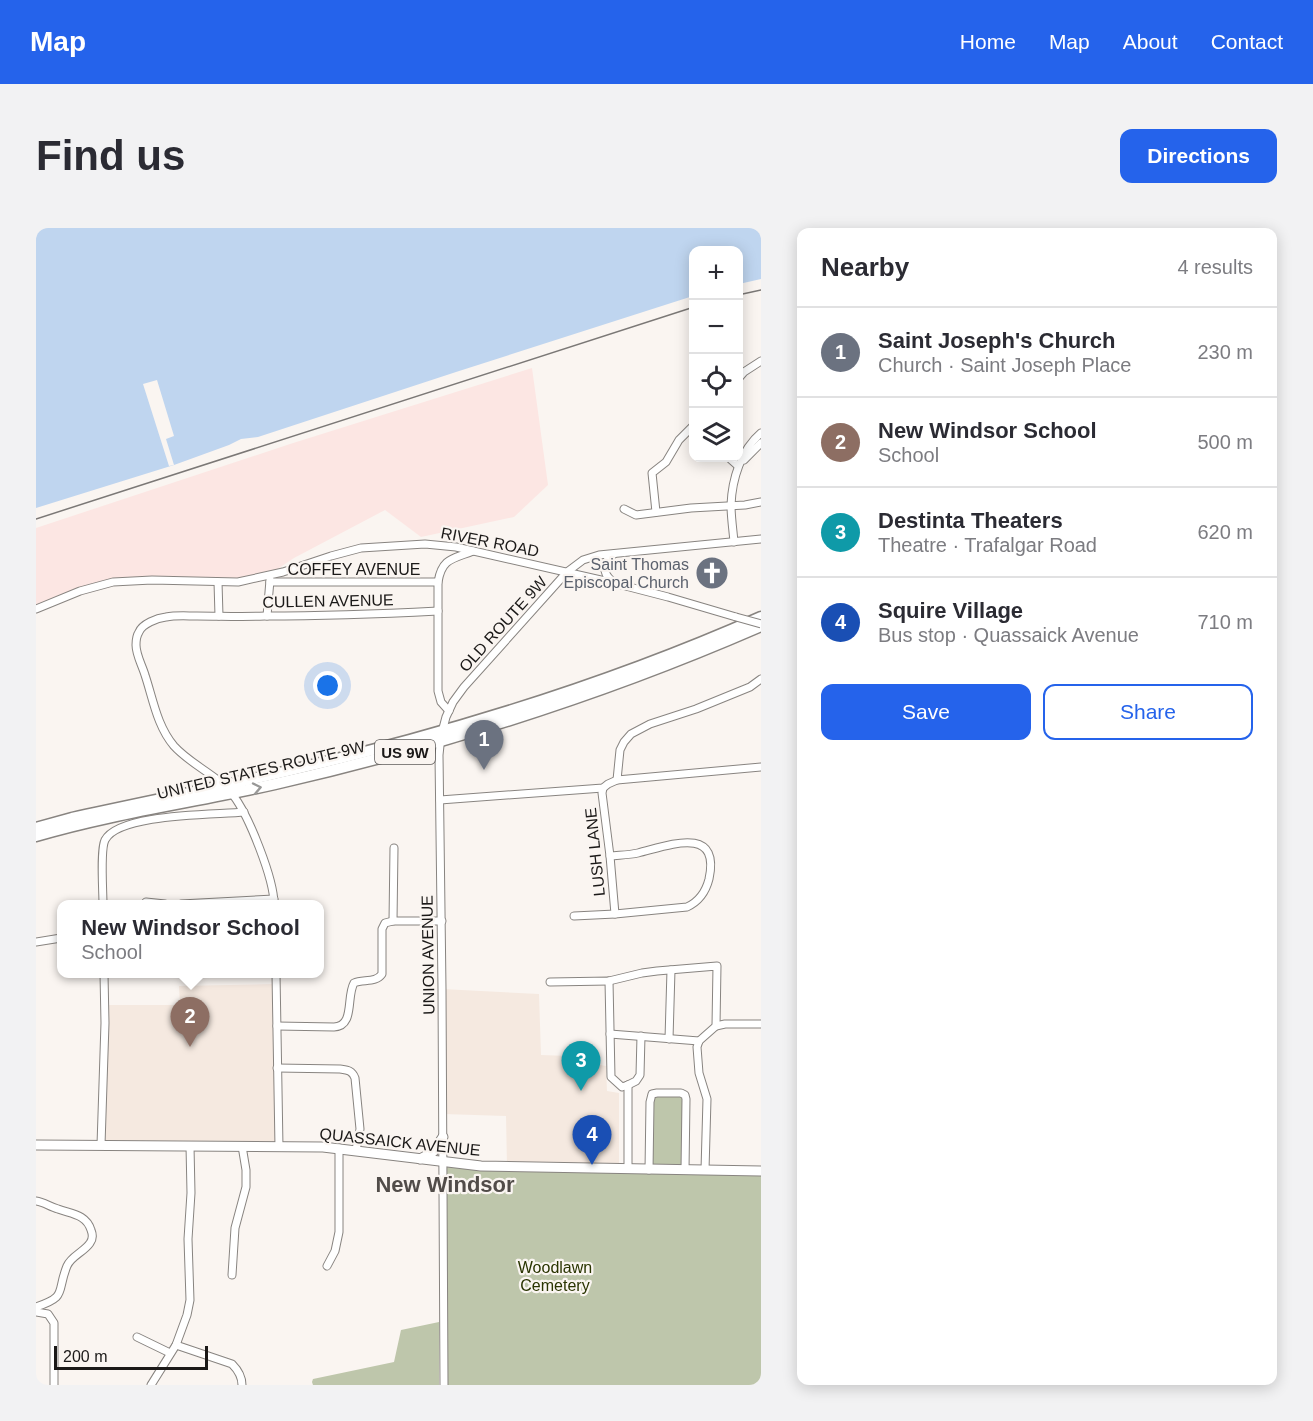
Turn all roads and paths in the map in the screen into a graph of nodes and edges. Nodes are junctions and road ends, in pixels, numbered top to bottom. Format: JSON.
{"nodes":[{"id":1,"x":761,"y":362,"type":"edge"},
{"id":2,"x":743,"y":373,"type":"edge"},
{"id":3,"x":689,"y":429,"type":"edge"},
{"id":4,"x":761,"y":433,"type":"edge"},
{"id":5,"x":761,"y":442,"type":"edge"},
{"id":6,"x":734,"y":462,"type":"edge"},
{"id":7,"x":738,"y":466,"type":"junction"},
{"id":8,"x":761,"y":502,"type":"edge"},
{"id":9,"x":731,"y":507,"type":"junction"},
{"id":10,"x":624,"y":510,"type":"dead end"},
{"id":11,"x":657,"y":512,"type":"junction"},
{"id":12,"x":761,"y":539,"type":"edge"},
{"id":13,"x":734,"y":542,"type":"junction"},
{"id":14,"x":473,"y":551,"type":"junction"},
{"id":15,"x":615,"y":554,"type":"junction"},
{"id":16,"x":567,"y":572,"type":"junction"},
{"id":17,"x":270,"y":574,"type":"junction"},
{"id":18,"x":218,"y":582,"type":"junction"},
{"id":19,"x":270,"y":582,"type":"junction"},
{"id":20,"x":438,"y":582,"type":"junction"},
{"id":21,"x":614,"y":582,"type":"junction"},
{"id":22,"x":36,"y":609,"type":"edge"},
{"id":23,"x":438,"y":611,"type":"junction"},
{"id":24,"x":219,"y":616,"type":"junction"},
{"id":25,"x":267,"y":616,"type":"junction"},
{"id":26,"x":761,"y":617,"type":"edge"},
{"id":27,"x":761,"y":625,"type":"edge"},
{"id":28,"x":634,"y":672,"type":"junction"},
{"id":29,"x":761,"y":679,"type":"edge"},
{"id":30,"x":448,"y":711,"type":"junction"},
{"id":31,"x":442,"y":730,"type":"junction"},
{"id":32,"x":440,"y":742,"type":"junction"},
{"id":33,"x":761,"y":767,"type":"edge"},
{"id":34,"x":617,"y":780,"type":"junction"},
{"id":35,"x":222,"y":785,"type":"junction"},
{"id":36,"x":603,"y":788,"type":"junction"},
{"id":37,"x":232,"y":794,"type":"junction"},
{"id":38,"x":440,"y":800,"type":"junction"},
{"id":39,"x":244,"y":812,"type":"junction"},
{"id":40,"x":36,"y":828,"type":"edge"},
{"id":41,"x":36,"y":836,"type":"edge"},
{"id":42,"x":394,"y":848,"type":"dead end"},
{"id":43,"x":610,"y":856,"type":"junction"},
{"id":44,"x":103,"y":900,"type":"edge"},
{"id":45,"x":274,"y":900,"type":"edge"},
{"id":46,"x":615,"y":914,"type":"junction"},
{"id":47,"x":574,"y":916,"type":"dead end"},
{"id":48,"x":393,"y":921,"type":"junction"},
{"id":49,"x":442,"y":921,"type":"junction"},
{"id":50,"x":57,"y":939,"type":"edge"},
{"id":51,"x":36,"y":942,"type":"edge"},
{"id":52,"x":671,"y":970,"type":"junction"},
{"id":53,"x":104,"y":978,"type":"edge"},
{"id":54,"x":276,"y":978,"type":"edge"},
{"id":55,"x":609,"y":981,"type":"junction"},
{"id":56,"x":550,"y":982,"type":"dead end"},
{"id":57,"x":761,"y":1024,"type":"edge"},
{"id":58,"x":277,"y":1026,"type":"junction"},
{"id":59,"x":716,"y":1026,"type":"junction"},
{"id":60,"x":610,"y":1034,"type":"junction"},
{"id":61,"x":641,"y":1036,"type":"junction"},
{"id":62,"x":669,"y":1039,"type":"junction"},
{"id":63,"x":699,"y":1041,"type":"junction"},
{"id":64,"x":278,"y":1068,"type":"junction"},
{"id":65,"x":628,"y":1085,"type":"junction"},
{"id":66,"x":443,"y":1137,"type":"junction"},
{"id":67,"x":36,"y":1145,"type":"edge"},
{"id":68,"x":101,"y":1145,"type":"junction"},
{"id":69,"x":190,"y":1146,"type":"junction"},
{"id":70,"x":242,"y":1146,"type":"junction"},
{"id":71,"x":279,"y":1147,"type":"junction"},
{"id":72,"x":339,"y":1148,"type":"junction"},
{"id":73,"x":356,"y":1150,"type":"junction"},
{"id":74,"x":420,"y":1159,"type":"junction"},
{"id":75,"x":444,"y":1163,"type":"junction"},
{"id":76,"x":628,"y":1169,"type":"junction"},
{"id":77,"x":649,"y":1170,"type":"junction"},
{"id":78,"x":685,"y":1170,"type":"junction"},
{"id":79,"x":705,"y":1170,"type":"junction"},
{"id":80,"x":761,"y":1171,"type":"edge"},
{"id":81,"x":36,"y":1201,"type":"edge"},
{"id":82,"x":327,"y":1266,"type":"dead end"},
{"id":83,"x":232,"y":1275,"type":"dead end"},
{"id":84,"x":36,"y":1307,"type":"edge"},
{"id":85,"x":36,"y":1312,"type":"edge"},
{"id":86,"x":137,"y":1337,"type":"dead end"},
{"id":87,"x":176,"y":1346,"type":"junction"},
{"id":88,"x":170,"y":1353,"type":"junction"},
{"id":89,"x":54,"y":1385,"type":"edge"},
{"id":90,"x":151,"y":1385,"type":"edge"},
{"id":91,"x":242,"y":1385,"type":"edge"},
{"id":92,"x":444,"y":1385,"type":"edge"}],
"edges":[{"from":1,"to":2,"type":"street"},
{"from":3,"to":11,"type":"street"},
{"from":4,"to":7,"type":"street"},
{"from":5,"to":7,"type":"street"},
{"from":6,"to":7,"type":"street"},
{"from":7,"to":9,"type":"street"},
{"from":8,"to":9,"type":"street"},
{"from":9,"to":11,"type":"street"},
{"from":9,"to":13,"type":"street"},
{"from":10,"to":11,"type":"street"},
{"from":12,"to":13,"type":"street","name":"OLD ROUTE 9W"},
{"from":13,"to":15,"type":"street","name":"OLD ROUTE 9W"},
{"from":14,"to":16,"type":"street","name":"RIVER ROAD"},
{"from":14,"to":17,"type":"street","name":"RIVER ROAD"},
{"from":14,"to":20,"type":"street"},
{"from":15,"to":16,"type":"street","name":"OLD ROUTE 9W"},
{"from":15,"to":21,"type":"street"},
{"from":16,"to":21,"type":"street","name":"RIVER ROAD"},
{"from":16,"to":30,"type":"street","name":"OLD ROUTE 9W"},
{"from":17,"to":18,"type":"street","name":"RIVER ROAD"},
{"from":17,"to":19,"type":"street"},
{"from":18,"to":22,"type":"street","name":"RIVER ROAD"},
{"from":18,"to":24,"type":"street"},
{"from":19,"to":20,"type":"street","name":"COFFEY AVENUE"},
{"from":19,"to":25,"type":"street"},
{"from":20,"to":23,"type":"street"},
{"from":21,"to":27,"type":"street","name":"RIVER ROAD","bridge":true},
{"from":23,"to":25,"type":"street","name":"CULLEN AVENUE"},
{"from":23,"to":30,"type":"street"},
{"from":24,"to":25,"type":"street","name":"CULLEN AVENUE"},
{"from":24,"to":35,"type":"street","name":"CULLEN AVENUE"},
{"from":26,"to":28,"type":"highway","name":"UNITED STATES ROUTE 9W","number":"US 9W"},
{"from":27,"to":28,"type":"highway","name":"UNITED STATES ROUTE 9W","number":"US 9W"},
{"from":28,"to":31,"type":"highway","name":"UNITED STATES ROUTE 9W","number":"US 9W"},
{"from":28,"to":32,"type":"highway","name":"UNITED STATES ROUTE 9W","number":"US 9W"},
{"from":29,"to":34,"type":"street"},
{"from":30,"to":31,"type":"street","name":"UNION AVENUE"},
{"from":31,"to":32,"type":"street","name":"UNION AVENUE"},
{"from":31,"to":35,"type":"highway","name":"UNITED STATES ROUTE 9W","number":"US 9W"},
{"from":37,"to":32,"type":"highway","name":"UNITED STATES ROUTE 9W","number":"US 9W","one_way":true},
{"from":32,"to":38,"type":"street","name":"UNION AVENUE"},
{"from":33,"to":34,"type":"street"},
{"from":34,"to":36,"type":"street"},
{"from":35,"to":37,"type":"street","name":"CULLEN AVENUE"},
{"from":35,"to":40,"type":"highway","name":"UNITED STATES ROUTE 9W","number":"US 9W"},
{"from":36,"to":38,"type":"street"},
{"from":36,"to":43,"type":"street","name":"LUSH LANE"},
{"from":37,"to":39,"type":"street","name":"CULLEN AVENUE"},
{"from":37,"to":41,"type":"highway","name":"UNITED STATES ROUTE 9W","number":"US 9W"},
{"from":38,"to":49,"type":"street","name":"UNION AVENUE"},
{"from":39,"to":44,"type":"street"},
{"from":39,"to":45,"type":"street","name":"CULLEN AVENUE"},
{"from":42,"to":48,"type":"street"},
{"from":43,"to":46,"type":"street","name":"LUSH LANE"},
{"from":43,"to":46,"type":"street"},
{"from":46,"to":47,"type":"street"},
{"from":48,"to":49,"type":"street"},
{"from":48,"to":58,"type":"street"},
{"from":49,"to":66,"type":"street","name":"UNION AVENUE"},
{"from":50,"to":51,"type":"street"},
{"from":52,"to":55,"type":"street"},
{"from":52,"to":59,"type":"street"},
{"from":52,"to":62,"type":"street"},
{"from":53,"to":68,"type":"street"},
{"from":54,"to":58,"type":"street"},
{"from":55,"to":56,"type":"street"},
{"from":55,"to":60,"type":"street"},
{"from":57,"to":59,"type":"street"},
{"from":58,"to":64,"type":"street"},
{"from":59,"to":63,"type":"street"},
{"from":60,"to":61,"type":"street"},
{"from":60,"to":65,"type":"street"},
{"from":61,"to":62,"type":"street"},
{"from":61,"to":65,"type":"street"},
{"from":62,"to":63,"type":"street"},
{"from":63,"to":79,"type":"street"},
{"from":64,"to":71,"type":"street"},
{"from":64,"to":73,"type":"street"},
{"from":65,"to":76,"type":"street"},
{"from":66,"to":74,"type":"main road"},
{"from":66,"to":75,"type":"street","name":"UNION AVENUE"},
{"from":67,"to":68,"type":"main road","name":"QUASSAICK AVENUE"},
{"from":68,"to":69,"type":"main road","name":"QUASSAICK AVENUE"},
{"from":69,"to":70,"type":"main road","name":"QUASSAICK AVENUE"},
{"from":69,"to":87,"type":"street"},
{"from":70,"to":71,"type":"main road","name":"QUASSAICK AVENUE"},
{"from":70,"to":83,"type":"street"},
{"from":71,"to":72,"type":"main road","name":"QUASSAICK AVENUE"},
{"from":72,"to":73,"type":"main road","name":"QUASSAICK AVENUE"},
{"from":72,"to":82,"type":"street"},
{"from":73,"to":74,"type":"main road","name":"QUASSAICK AVENUE"},
{"from":74,"to":75,"type":"main road","name":"QUASSAICK AVENUE"},
{"from":75,"to":76,"type":"main road","name":"QUASSAICK AVENUE"},
{"from":75,"to":92,"type":"street","name":"UNION AVENUE"},
{"from":76,"to":77,"type":"main road","name":"QUASSAICK AVENUE"},
{"from":77,"to":78,"type":"main road","name":"QUASSAICK AVENUE"},
{"from":77,"to":78,"type":"street"},
{"from":78,"to":79,"type":"main road","name":"QUASSAICK AVENUE"},
{"from":79,"to":80,"type":"main road","name":"QUASSAICK AVENUE"},
{"from":81,"to":84,"type":"street"},
{"from":85,"to":89,"type":"street"},
{"from":86,"to":88,"type":"street"},
{"from":87,"to":88,"type":"street"},
{"from":87,"to":91,"type":"street"},
{"from":88,"to":90,"type":"street"}]}
